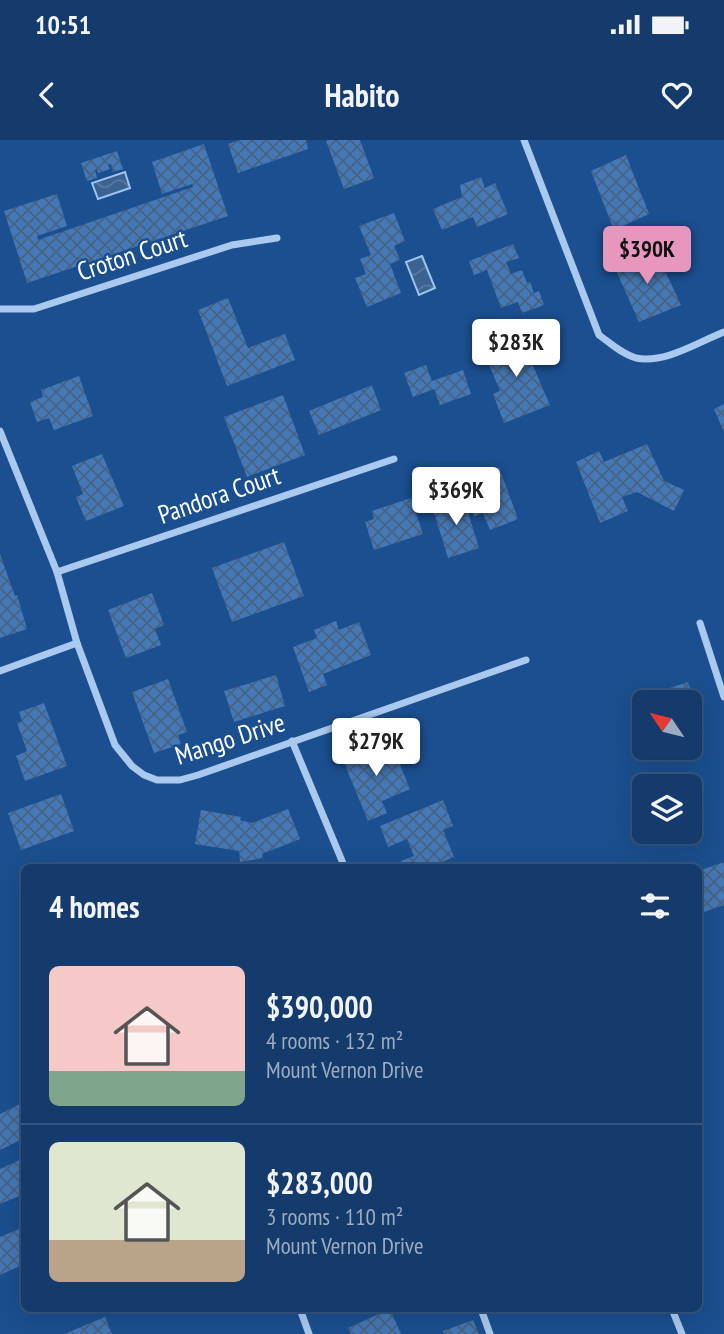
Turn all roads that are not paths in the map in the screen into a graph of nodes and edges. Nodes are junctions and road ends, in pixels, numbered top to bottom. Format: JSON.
{"nodes":[{"id":1,"x":524,"y":140,"type":"edge"},
{"id":2,"x":277,"y":238,"type":"dead end"},
{"id":3,"x":0,"y":309,"type":"edge"},
{"id":4,"x":724,"y":332,"type":"edge"},
{"id":5,"x":0,"y":431,"type":"edge"},
{"id":6,"x":394,"y":459,"type":"dead end"},
{"id":7,"x":57,"y":572,"type":"junction"},
{"id":8,"x":700,"y":623,"type":"dead end"},
{"id":9,"x":76,"y":643,"type":"junction"},
{"id":10,"x":526,"y":660,"type":"dead end"},
{"id":11,"x":0,"y":671,"type":"edge"},
{"id":12,"x":724,"y":697,"type":"edge"},
{"id":13,"x":292,"y":741,"type":"junction"},
{"id":14,"x":343,"y":864,"type":"edge"},
{"id":15,"x":301,"y":1312,"type":"edge"},
{"id":16,"x":482,"y":1312,"type":"edge"},
{"id":17,"x":673,"y":1312,"type":"edge"},
{"id":18,"x":309,"y":1334,"type":"edge"},
{"id":19,"x":490,"y":1334,"type":"edge"},
{"id":20,"x":682,"y":1334,"type":"edge"}],
"edges":[{"from":1,"to":4,"type":"street"},
{"from":2,"to":3,"type":"street","name":"Croton Court"},
{"from":5,"to":7,"type":"street","name":"Mango Drive"},
{"from":6,"to":7,"type":"street","name":"Pandora Court"},
{"from":7,"to":9,"type":"street","name":"Mango Drive"},
{"from":8,"to":12,"type":"street"},
{"from":9,"to":11,"type":"street"},
{"from":9,"to":13,"type":"street","name":"Mango Drive"},
{"from":10,"to":13,"type":"street","name":"Mango Drive"},
{"from":13,"to":14,"type":"street"},
{"from":15,"to":18,"type":"street"},
{"from":16,"to":19,"type":"street"},
{"from":17,"to":20,"type":"street"}]}
